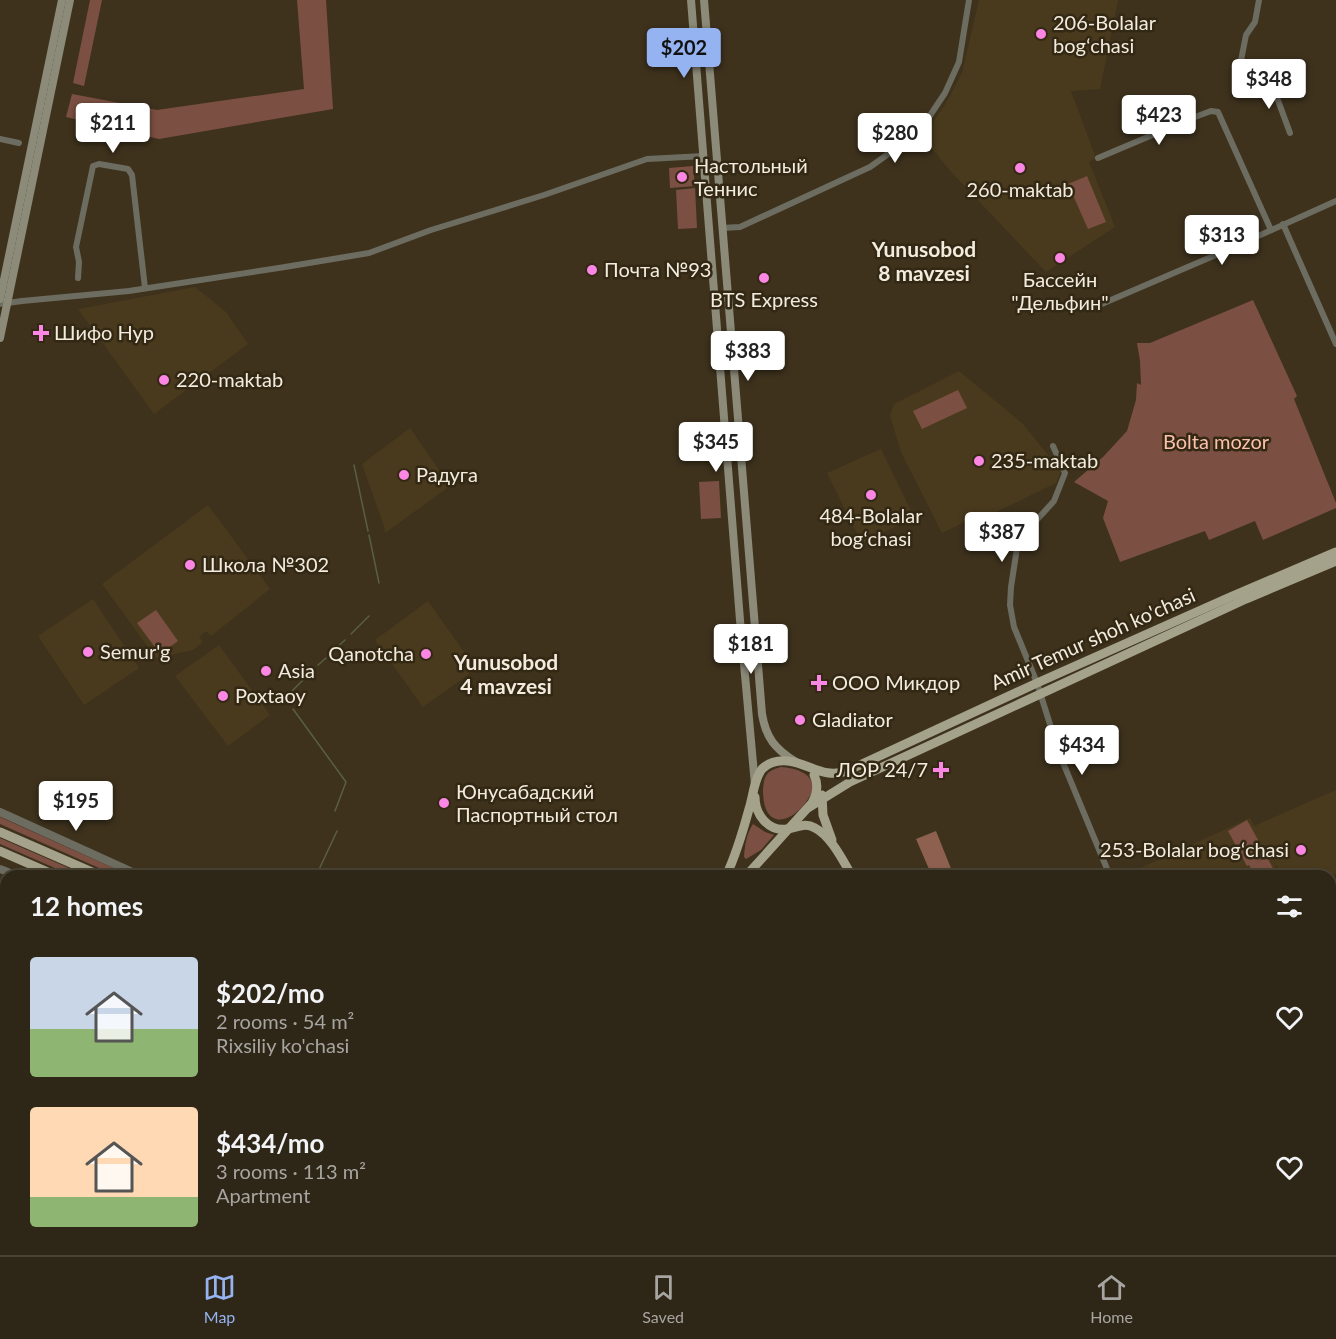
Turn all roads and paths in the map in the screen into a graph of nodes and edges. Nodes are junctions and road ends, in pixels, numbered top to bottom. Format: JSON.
{"nodes":[{"id":1,"x":62,"y":0,"type":"edge"},
{"id":2,"x":70,"y":0,"type":"edge"},
{"id":3,"x":691,"y":0,"type":"edge"},
{"id":4,"x":704,"y":0,"type":"edge"},
{"id":5,"x":969,"y":0,"type":"edge"},
{"id":6,"x":1259,"y":0,"type":"edge"},
{"id":7,"x":1290,"y":133,"type":"dead end"},
{"id":8,"x":0,"y":139,"type":"edge"},
{"id":9,"x":19,"y":143,"type":"dead end"},
{"id":10,"x":704,"y":156,"type":"junction"},
{"id":11,"x":1098,"y":158,"type":"dead end"},
{"id":12,"x":1336,"y":201,"type":"edge"},
{"id":13,"x":1283,"y":224,"type":"junction"},
{"id":14,"x":722,"y":228,"type":"junction"},
{"id":15,"x":1270,"y":230,"type":"junction"},
{"id":16,"x":726,"y":273,"type":"junction"},
{"id":17,"x":713,"y":274,"type":"junction"},
{"id":18,"x":78,"y":278,"type":"dead end"},
{"id":19,"x":145,"y":288,"type":"junction"},
{"id":20,"x":2,"y":302,"type":"edge"},
{"id":21,"x":1097,"y":306,"type":"dead end"},
{"id":22,"x":0,"y":338,"type":"edge"},
{"id":23,"x":1336,"y":344,"type":"edge"},
{"id":24,"x":1053,"y":446,"type":"dead end"},
{"id":25,"x":1336,"y":552,"type":"edge"},
{"id":26,"x":1336,"y":561,"type":"edge"},
{"id":27,"x":757,"y":659,"type":"junction"},
{"id":28,"x":744,"y":660,"type":"junction"},
{"id":29,"x":1037,"y":683,"type":"junction"},
{"id":30,"x":1041,"y":694,"type":"junction"},
{"id":31,"x":799,"y":764,"type":"junction"},
{"id":32,"x":814,"y":775,"type":"junction"},
{"id":33,"x":755,"y":788,"type":"junction"},
{"id":34,"x":823,"y":798,"type":"junction"},
{"id":35,"x":808,"y":808,"type":"junction"},
{"id":36,"x":0,"y":812,"type":"edge"},
{"id":37,"x":789,"y":829,"type":"junction"},
{"id":38,"x":0,"y":832,"type":"edge"},
{"id":39,"x":836,"y":849,"type":"junction"},
{"id":40,"x":0,"y":851,"type":"edge"},
{"id":41,"x":43,"y":870,"type":"edge"},
{"id":42,"x":86,"y":870,"type":"edge"},
{"id":43,"x":128,"y":870,"type":"edge"},
{"id":44,"x":728,"y":870,"type":"edge"},
{"id":45,"x":751,"y":870,"type":"edge"},
{"id":46,"x":848,"y":870,"type":"edge"},
{"id":47,"x":1108,"y":870,"type":"edge"}],
"edges":[{"from":1,"to":20,"type":"main road"},
{"from":2,"to":20,"type":"main road"},
{"from":3,"to":10,"type":"main road"},
{"from":4,"to":14,"type":"main road"},
{"from":5,"to":14,"type":"street"},
{"from":6,"to":7,"type":"street"},
{"from":8,"to":9,"type":"street"},
{"from":10,"to":17,"type":"main road"},
{"from":10,"to":19,"type":"street"},
{"from":11,"to":15,"type":"street"},
{"from":12,"to":13,"type":"street"},
{"from":13,"to":15,"type":"street"},
{"from":13,"to":23,"type":"street"},
{"from":14,"to":16,"type":"main road"},
{"from":15,"to":21,"type":"street"},
{"from":16,"to":17,"type":"main road"},
{"from":16,"to":27,"type":"main road"},
{"from":17,"to":28,"type":"main road"},
{"from":18,"to":19,"type":"street"},
{"from":19,"to":20,"type":"street"},
{"from":20,"to":22,"type":"main road"},
{"from":24,"to":29,"type":"street"},
{"from":25,"to":29,"type":"main road","name":"Amir Temur shoh ko'chasi"},
{"from":26,"to":30,"type":"main road","name":"Amir Temur shoh ko'chasi"},
{"from":27,"to":28,"type":"main road"},
{"from":27,"to":31,"type":"main road"},
{"from":28,"to":33,"type":"main road"},
{"from":29,"to":30,"type":"street"},
{"from":29,"to":31,"type":"main road","name":"Amir Temur shoh ko'chasi"},
{"from":30,"to":34,"type":"main road","name":"Amir Temur shoh ko'chasi"},
{"from":30,"to":47,"type":"street"},
{"from":31,"to":32,"type":"main road"},
{"from":31,"to":33,"type":"main road","name":"Amir Temur shoh ko'chasi"},
{"from":32,"to":34,"type":"main road"},
{"from":32,"to":35,"type":"main road","name":"Amir Temur shoh ko'chasi"},
{"from":33,"to":37,"type":"main road"},
{"from":33,"to":44,"type":"main road","name":"Amir Temur shoh ko'chasi"},
{"from":34,"to":35,"type":"main road","name":"Amir Temur shoh ko'chasi"},
{"from":34,"to":39,"type":"main road"},
{"from":35,"to":37,"type":"main road","name":"Amir Temur shoh ko'chasi"},
{"from":36,"to":43,"type":"street"},
{"from":37,"to":39,"type":"main road"},
{"from":37,"to":45,"type":"main road","name":"Amir Temur shoh ko'chasi"},
{"from":38,"to":42,"type":"main road"},
{"from":39,"to":46,"type":"main road"},
{"from":40,"to":41,"type":"main road"}]}
